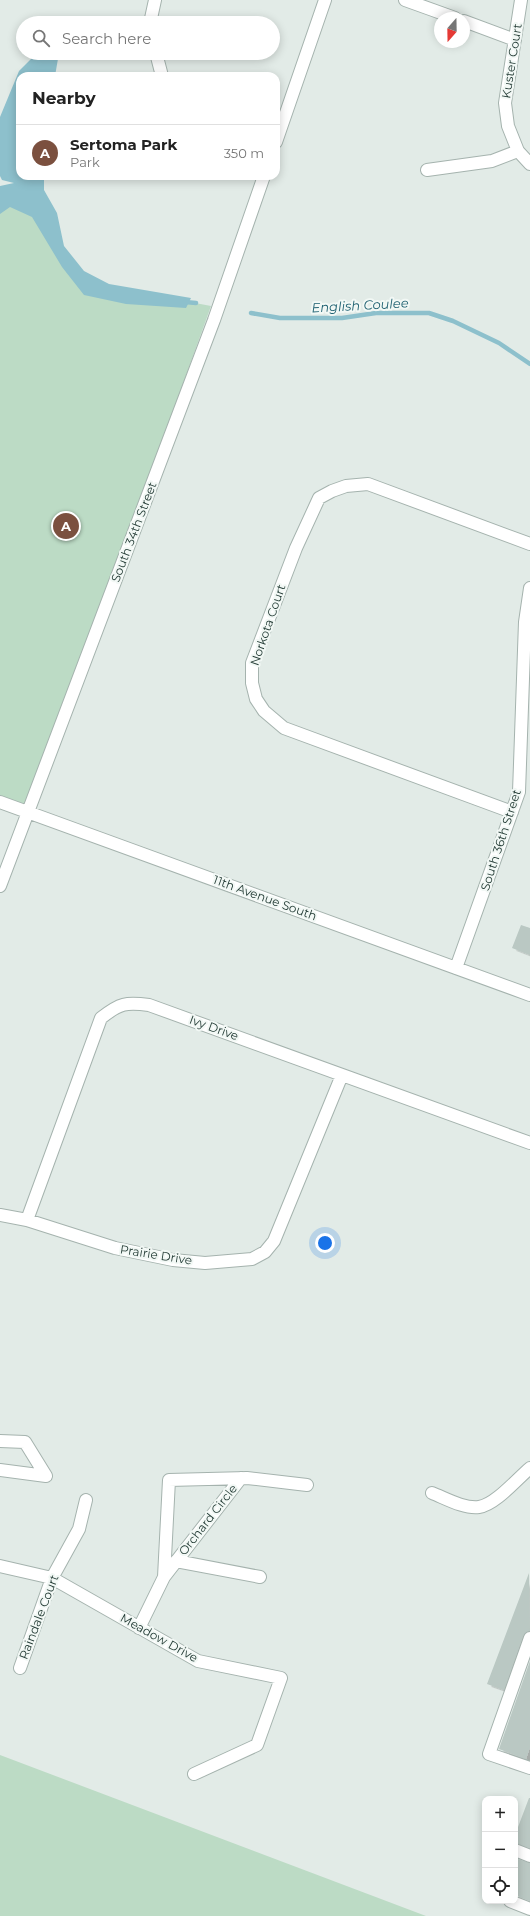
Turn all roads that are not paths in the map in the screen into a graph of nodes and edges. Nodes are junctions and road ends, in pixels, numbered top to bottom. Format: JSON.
{"nodes":[{"id":1,"x":155,"y":0,"type":"edge"},
{"id":2,"x":325,"y":0,"type":"edge"},
{"id":3,"x":405,"y":0,"type":"edge"},
{"id":4,"x":521,"y":0,"type":"edge"},
{"id":5,"x":438,"y":12,"type":"edge"},
{"id":6,"x":152,"y":16,"type":"edge"},
{"id":7,"x":470,"y":24,"type":"edge"},
{"id":8,"x":515,"y":40,"type":"junction"},
{"id":9,"x":158,"y":60,"type":"edge"},
{"id":10,"x":161,"y":72,"type":"edge"},
{"id":11,"x":280,"y":130,"type":"edge"},
{"id":12,"x":518,"y":151,"type":"junction"},
{"id":13,"x":530,"y":164,"type":"edge"},
{"id":14,"x":427,"y":170,"type":"dead end"},
{"id":15,"x":263,"y":180,"type":"edge"},
{"id":16,"x":530,"y":544,"type":"edge"},
{"id":17,"x":530,"y":588,"type":"edge"},
{"id":18,"x":0,"y":802,"type":"edge"},
{"id":19,"x":28,"y":812,"type":"junction"},
{"id":20,"x":512,"y":812,"type":"junction"},
{"id":21,"x":0,"y":886,"type":"edge"},
{"id":22,"x":456,"y":968,"type":"junction"},
{"id":23,"x":530,"y":995,"type":"edge"},
{"id":24,"x":342,"y":1075,"type":"junction"},
{"id":25,"x":530,"y":1143,"type":"edge"},
{"id":26,"x":0,"y":1215,"type":"edge"},
{"id":27,"x":27,"y":1220,"type":"junction"},
{"id":28,"x":0,"y":1441,"type":"edge"},
{"id":29,"x":530,"y":1468,"type":"edge"},
{"id":30,"x":0,"y":1470,"type":"edge"},
{"id":31,"x":241,"y":1478,"type":"junction"},
{"id":32,"x":307,"y":1485,"type":"dead end"},
{"id":33,"x":432,"y":1493,"type":"dead end"},
{"id":34,"x":86,"y":1500,"type":"dead end"},
{"id":35,"x":176,"y":1561,"type":"junction"},
{"id":36,"x":0,"y":1566,"type":"edge"},
{"id":37,"x":164,"y":1577,"type":"junction"},
{"id":38,"x":260,"y":1577,"type":"dead end"},
{"id":39,"x":52,"y":1578,"type":"junction"},
{"id":40,"x":139,"y":1628,"type":"junction"},
{"id":41,"x":530,"y":1638,"type":"edge"},
{"id":42,"x":20,"y":1668,"type":"dead end"},
{"id":43,"x":530,"y":1768,"type":"edge"},
{"id":44,"x":194,"y":1774,"type":"dead end"},
{"id":45,"x":518,"y":1851,"type":"edge"},
{"id":46,"x":530,"y":1856,"type":"edge"},
{"id":47,"x":518,"y":1904,"type":"edge"},
{"id":48,"x":530,"y":1909,"type":"edge"}],
"edges":[{"from":1,"to":6,"type":"street"},
{"from":2,"to":11,"type":"street"},
{"from":3,"to":5,"type":"street"},
{"from":4,"to":8,"type":"street","name":"Kuster Court"},
{"from":7,"to":8,"type":"street"},
{"from":8,"to":12,"type":"street","name":"Kuster Court"},
{"from":9,"to":10,"type":"street"},
{"from":12,"to":13,"type":"street","name":"Kuster Court"},
{"from":12,"to":14,"type":"street"},
{"from":15,"to":19,"type":"street","name":"South 34th Street"},
{"from":16,"to":20,"type":"street","name":"Norkota Court"},
{"from":17,"to":20,"type":"street","name":"South 36th Street"},
{"from":18,"to":19,"type":"street","name":"11th Avenue South"},
{"from":19,"to":21,"type":"street","name":"South 34th Street"},
{"from":19,"to":22,"type":"street","name":"11th Avenue South"},
{"from":20,"to":22,"type":"street","name":"South 36th Street"},
{"from":22,"to":23,"type":"street","name":"11th Avenue South"},
{"from":24,"to":25,"type":"street","name":"Ivy Drive"},
{"from":24,"to":27,"type":"street","name":"Prairie Drive"},
{"from":24,"to":27,"type":"street","name":"Ivy Drive"},
{"from":26,"to":27,"type":"street","name":"Prairie Drive"},
{"from":28,"to":30,"type":"street"},
{"from":29,"to":33,"type":"street"},
{"from":31,"to":32,"type":"street","name":"Orchard Circle"},
{"from":31,"to":35,"type":"street","name":"Orchard Circle"},
{"from":31,"to":37,"type":"street","name":"Orchard Circle"},
{"from":34,"to":39,"type":"street","name":"Raindale Court"},
{"from":35,"to":37,"type":"street","name":"Orchard Circle"},
{"from":35,"to":38,"type":"street","name":"Orchard Circle"},
{"from":36,"to":39,"type":"street","name":"Meadow Drive"},
{"from":37,"to":40,"type":"street","name":"Orchard Circle"},
{"from":39,"to":40,"type":"street","name":"Meadow Drive"},
{"from":39,"to":42,"type":"street","name":"Raindale Court"},
{"from":40,"to":44,"type":"street","name":"Meadow Drive"},
{"from":41,"to":43,"type":"street"},
{"from":45,"to":46,"type":"street"},
{"from":47,"to":48,"type":"street"}]}
